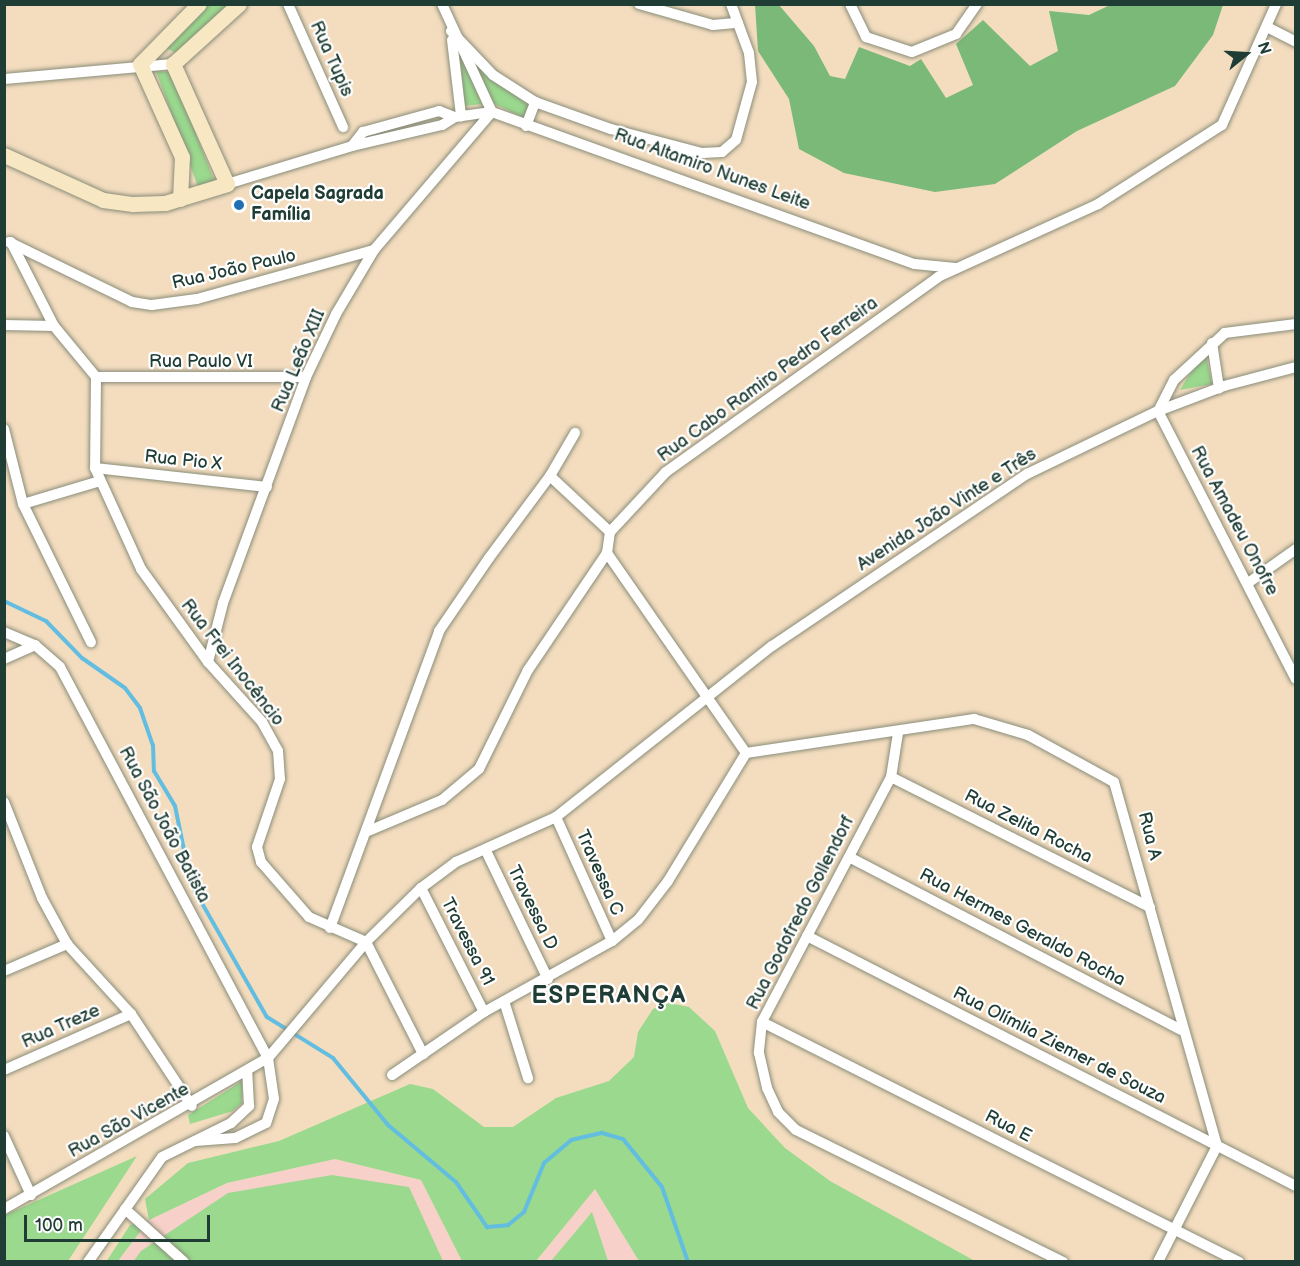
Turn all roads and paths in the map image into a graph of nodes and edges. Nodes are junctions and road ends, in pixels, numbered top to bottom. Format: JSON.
{"nodes":[{"id":1,"x":199,"y":4,"type":"edge"},
{"id":2,"x":239,"y":4,"type":"edge"},
{"id":3,"x":288,"y":4,"type":"edge"},
{"id":4,"x":442,"y":4,"type":"edge"},
{"id":5,"x":639,"y":4,"type":"edge"},
{"id":6,"x":731,"y":4,"type":"edge"},
{"id":7,"x":850,"y":4,"type":"edge"},
{"id":8,"x":977,"y":4,"type":"edge"},
{"id":9,"x":1276,"y":4,"type":"edge"},
{"id":10,"x":738,"y":23,"type":"junction"},
{"id":11,"x":1268,"y":27,"type":"junction"},
{"id":12,"x":451,"y":31,"type":"junction"},
{"id":13,"x":1296,"y":42,"type":"edge"},
{"id":14,"x":140,"y":64,"type":"junction"},
{"id":15,"x":173,"y":64,"type":"junction"},
{"id":16,"x":4,"y":80,"type":"edge"},
{"id":17,"x":535,"y":102,"type":"junction"},
{"id":18,"x":492,"y":112,"type":"junction"},
{"id":19,"x":458,"y":116,"type":"junction"},
{"id":20,"x":526,"y":126,"type":"junction"},
{"id":21,"x":343,"y":128,"type":"dead end"},
{"id":22,"x":352,"y":146,"type":"junction"},
{"id":23,"x":4,"y":155,"type":"edge"},
{"id":24,"x":227,"y":184,"type":"junction"},
{"id":25,"x":180,"y":199,"type":"junction"},
{"id":26,"x":8,"y":242,"type":"edge"},
{"id":27,"x":374,"y":250,"type":"junction"},
{"id":28,"x":956,"y":268,"type":"junction"},
{"id":29,"x":1296,"y":324,"type":"edge"},
{"id":30,"x":4,"y":325,"type":"edge"},
{"id":31,"x":54,"y":326,"type":"junction"},
{"id":32,"x":1212,"y":343,"type":"junction"},
{"id":33,"x":1296,"y":367,"type":"edge"},
{"id":34,"x":96,"y":377,"type":"junction"},
{"id":35,"x":306,"y":377,"type":"junction"},
{"id":36,"x":1220,"y":387,"type":"junction"},
{"id":37,"x":1158,"y":411,"type":"junction"},
{"id":38,"x":4,"y":429,"type":"edge"},
{"id":39,"x":575,"y":433,"type":"dead end"},
{"id":40,"x":95,"y":468,"type":"junction"},
{"id":41,"x":550,"y":476,"type":"junction"},
{"id":42,"x":100,"y":481,"type":"junction"},
{"id":43,"x":267,"y":487,"type":"junction"},
{"id":44,"x":23,"y":504,"type":"junction"},
{"id":45,"x":610,"y":532,"type":"junction"},
{"id":46,"x":1296,"y":549,"type":"edge"},
{"id":47,"x":607,"y":553,"type":"junction"},
{"id":48,"x":1248,"y":583,"type":"junction"},
{"id":49,"x":4,"y":632,"type":"edge"},
{"id":50,"x":91,"y":642,"type":"dead end"},
{"id":51,"x":35,"y":645,"type":"junction"},
{"id":52,"x":4,"y":659,"type":"edge"},
{"id":53,"x":208,"y":662,"type":"junction"},
{"id":54,"x":1296,"y":679,"type":"edge"},
{"id":55,"x":707,"y":698,"type":"junction"},
{"id":56,"x":898,"y":733,"type":"junction"},
{"id":57,"x":746,"y":753,"type":"junction"},
{"id":58,"x":891,"y":777,"type":"junction"},
{"id":59,"x":4,"y":802,"type":"edge"},
{"id":60,"x":556,"y":817,"type":"junction"},
{"id":61,"x":366,"y":832,"type":"junction"},
{"id":62,"x":487,"y":853,"type":"junction"},
{"id":63,"x":849,"y":856,"type":"junction"},
{"id":64,"x":421,"y":888,"type":"junction"},
{"id":65,"x":1150,"y":907,"type":"junction"},
{"id":66,"x":330,"y":928,"type":"junction"},
{"id":67,"x":807,"y":936,"type":"junction"},
{"id":68,"x":366,"y":942,"type":"junction"},
{"id":69,"x":612,"y":942,"type":"junction"},
{"id":70,"x":67,"y":944,"type":"junction"},
{"id":71,"x":4,"y":971,"type":"edge"},
{"id":72,"x":548,"y":979,"type":"junction"},
{"id":73,"x":504,"y":1001,"type":"junction"},
{"id":74,"x":484,"y":1012,"type":"junction"},
{"id":75,"x":131,"y":1014,"type":"junction"},
{"id":76,"x":762,"y":1022,"type":"junction"},
{"id":77,"x":1181,"y":1030,"type":"junction"},
{"id":78,"x":423,"y":1054,"type":"junction"},
{"id":79,"x":268,"y":1058,"type":"junction"},
{"id":80,"x":4,"y":1070,"type":"edge"},
{"id":81,"x":247,"y":1071,"type":"junction"},
{"id":82,"x":392,"y":1075,"type":"dead end"},
{"id":83,"x":528,"y":1078,"type":"dead end"},
{"id":84,"x":192,"y":1106,"type":"junction"},
{"id":85,"x":4,"y":1136,"type":"edge"},
{"id":86,"x":195,"y":1141,"type":"junction"},
{"id":87,"x":1217,"y":1146,"type":"junction"},
{"id":88,"x":1296,"y":1186,"type":"edge"},
{"id":89,"x":31,"y":1195,"type":"junction"},
{"id":90,"x":4,"y":1209,"type":"edge"},
{"id":91,"x":125,"y":1209,"type":"junction"},
{"id":92,"x":1175,"y":1229,"type":"junction"},
{"id":93,"x":88,"y":1262,"type":"edge"},
{"id":94,"x":184,"y":1262,"type":"edge"},
{"id":95,"x":1063,"y":1262,"type":"edge"},
{"id":96,"x":1158,"y":1262,"type":"edge"},
{"id":97,"x":1239,"y":1262,"type":"edge"}],
"edges":[{"from":1,"to":14,"type":"main road"},
{"from":2,"to":15,"type":"main road"},
{"from":3,"to":21,"type":"street","name":"Rua Tupis"},
{"from":4,"to":12,"type":"street"},
{"from":5,"to":10,"type":"street"},
{"from":6,"to":10,"type":"street"},
{"from":7,"to":8,"type":"street"},
{"from":9,"to":11,"type":"street","name":"Rua Cabo Ramiro Pedro Ferreira"},
{"from":10,"to":17,"type":"street","name":"Rua Altamiro Nunes Leite"},
{"from":11,"to":13,"type":"street"},
{"from":11,"to":28,"type":"street","name":"Rua Cabo Ramiro Pedro Ferreira"},
{"from":12,"to":17,"type":"street","name":"Rua Altamiro Nunes Leite"},
{"from":12,"to":18,"type":"street"},
{"from":12,"to":19,"type":"street"},
{"from":14,"to":15,"type":"street"},
{"from":14,"to":16,"type":"street"},
{"from":14,"to":25,"type":"main road"},
{"from":15,"to":24,"type":"main road"},
{"from":17,"to":20,"type":"street"},
{"from":18,"to":19,"type":"street","name":"Rua Altamiro Nunes Leite"},
{"from":18,"to":20,"type":"street","name":"Rua Altamiro Nunes Leite"},
{"from":18,"to":27,"type":"street","name":"Rua Leão XIII"},
{"from":19,"to":22,"type":"street","name":"Rua Altamiro Nunes Leite"},
{"from":19,"to":22,"type":"street","name":"Rua Altamiro Nunes Leite"},
{"from":20,"to":28,"type":"street","name":"Rua Altamiro Nunes Leite"},
{"from":22,"to":24,"type":"street","name":"Rua Altamiro Nunes Leite"},
{"from":23,"to":25,"type":"main road","name":"Rua Altamiro Nunes Leite"},
{"from":24,"to":25,"type":"main road","name":"Rua Altamiro Nunes Leite"},
{"from":26,"to":27,"type":"street","name":"Rua João Paulo"},
{"from":26,"to":31,"type":"street"},
{"from":27,"to":35,"type":"street","name":"Rua Leão XIII"},
{"from":28,"to":45,"type":"street","name":"Rua Cabo Ramiro Pedro Ferreira"},
{"from":29,"to":32,"type":"street"},
{"from":30,"to":31,"type":"street"},
{"from":31,"to":34,"type":"street"},
{"from":32,"to":36,"type":"street"},
{"from":32,"to":37,"type":"street"},
{"from":33,"to":36,"type":"street","name":"Avenida João Vinte e Três"},
{"from":34,"to":35,"type":"street","name":"Rua Paulo VI"},
{"from":34,"to":40,"type":"street","name":"Rua Frei Inocêncio"},
{"from":35,"to":43,"type":"street","name":"Rua Leão XIII"},
{"from":36,"to":37,"type":"street","name":"Avenida João Vinte e Três"},
{"from":37,"to":48,"type":"street","name":"Rua Amadeu Onofre"},
{"from":37,"to":55,"type":"street","name":"Avenida João Vinte e Três"},
{"from":38,"to":44,"type":"street"},
{"from":39,"to":41,"type":"street"},
{"from":40,"to":42,"type":"street","name":"Rua Frei Inocêncio"},
{"from":40,"to":43,"type":"street","name":"Rua Pio X"},
{"from":41,"to":45,"type":"street"},
{"from":41,"to":61,"type":"street"},
{"from":42,"to":44,"type":"street"},
{"from":42,"to":53,"type":"street","name":"Rua Frei Inocêncio"},
{"from":43,"to":53,"type":"street","name":"Rua Leão XIII"},
{"from":44,"to":50,"type":"street"},
{"from":45,"to":47,"type":"street"},
{"from":46,"to":48,"type":"street"},
{"from":47,"to":55,"type":"street"},
{"from":47,"to":61,"type":"street"},
{"from":48,"to":54,"type":"street","name":"Rua Amadeu Onofre"},
{"from":49,"to":51,"type":"street","name":"Rua São João Batista"},
{"from":51,"to":52,"type":"street"},
{"from":51,"to":79,"type":"street","name":"Rua São João Batista"},
{"from":53,"to":66,"type":"street","name":"Rua Frei Inocêncio"},
{"from":55,"to":57,"type":"street"},
{"from":55,"to":60,"type":"street","name":"Avenida João Vinte e Três"},
{"from":56,"to":57,"type":"street","name":"Rua A"},
{"from":56,"to":58,"type":"street","name":"Rua Godofredo Gollendorf"},
{"from":56,"to":65,"type":"street","name":"Rua A"},
{"from":57,"to":69,"type":"street"},
{"from":58,"to":63,"type":"street","name":"Rua Godofredo Gollendorf"},
{"from":58,"to":65,"type":"street","name":"Rua Zelita Rocha"},
{"from":59,"to":70,"type":"street"},
{"from":60,"to":62,"type":"street","name":"Avenida João Vinte e Três"},
{"from":60,"to":69,"type":"street","name":"Travessa C"},
{"from":61,"to":66,"type":"street"},
{"from":62,"to":64,"type":"street","name":"Rua São Vicente"},
{"from":62,"to":72,"type":"street","name":"Travessa D"},
{"from":63,"to":67,"type":"street","name":"Rua Godofredo Gollendorf"},
{"from":63,"to":77,"type":"street","name":"Rua Hermes Geraldo Rocha"},
{"from":64,"to":68,"type":"street","name":"Rua São Vicente"},
{"from":64,"to":74,"type":"street","name":"Travessa 91"},
{"from":65,"to":77,"type":"street","name":"Rua A"},
{"from":66,"to":68,"type":"street","name":"Rua Frei Inocêncio"},
{"from":67,"to":76,"type":"street","name":"Rua Godofredo Gollendorf"},
{"from":67,"to":87,"type":"street","name":"Rua Olímlia Ziemer de Souza"},
{"from":68,"to":78,"type":"street"},
{"from":68,"to":79,"type":"street","name":"Rua São Vicente"},
{"from":69,"to":72,"type":"street"},
{"from":70,"to":71,"type":"street"},
{"from":70,"to":75,"type":"street"},
{"from":72,"to":73,"type":"street"},
{"from":73,"to":74,"type":"street"},
{"from":73,"to":83,"type":"street"},
{"from":74,"to":78,"type":"street"},
{"from":75,"to":80,"type":"street","name":"Rua Treze"},
{"from":75,"to":84,"type":"street"},
{"from":76,"to":92,"type":"street","name":"Rua E"},
{"from":76,"to":95,"type":"street","name":"Rua Godofredo Gollendorf"},
{"from":77,"to":87,"type":"street","name":"Rua A"},
{"from":78,"to":82,"type":"street"},
{"from":79,"to":81,"type":"street","name":"Rua São Vicente"},
{"from":79,"to":86,"type":"street","name":"Rua São João Batista"},
{"from":81,"to":84,"type":"street","name":"Rua São Vicente"},
{"from":81,"to":86,"type":"street"},
{"from":84,"to":89,"type":"street","name":"Rua São Vicente"},
{"from":85,"to":89,"type":"street"},
{"from":86,"to":91,"type":"street"},
{"from":87,"to":88,"type":"street","name":"Rua Olímlia Ziemer de Souza"},
{"from":87,"to":92,"type":"street"},
{"from":89,"to":90,"type":"street","name":"Rua São Vicente"},
{"from":91,"to":93,"type":"street"},
{"from":91,"to":94,"type":"street"},
{"from":92,"to":96,"type":"street"},
{"from":92,"to":97,"type":"street","name":"Rua E"}]}
